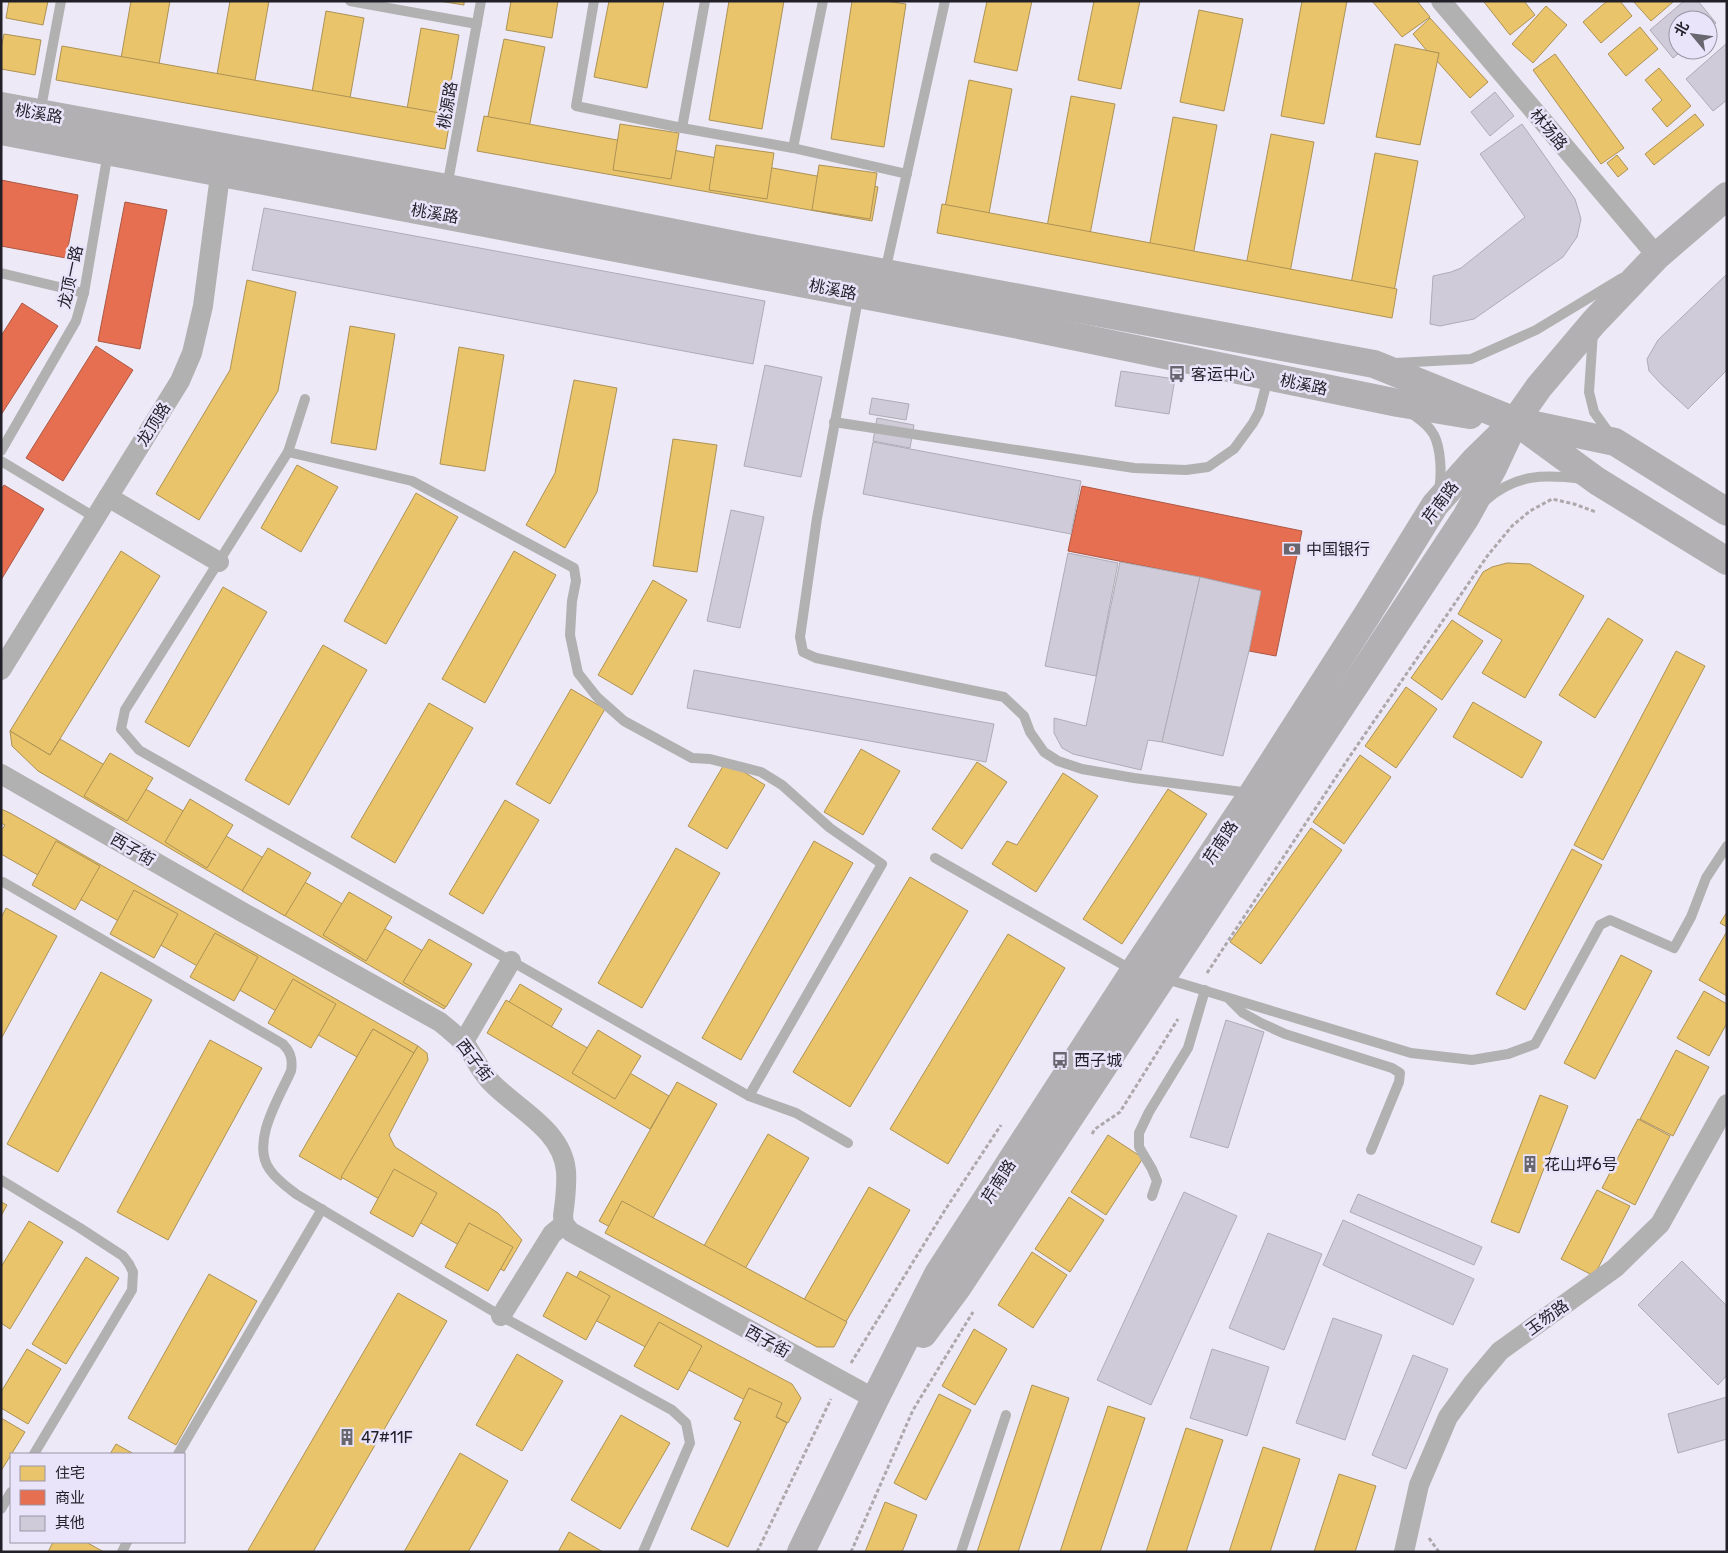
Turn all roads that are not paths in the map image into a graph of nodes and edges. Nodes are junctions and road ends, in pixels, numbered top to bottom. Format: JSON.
{"nodes":[{"id":1,"x":61,"y":1,"type":"edge"},
{"id":2,"x":350,"y":1,"type":"edge"},
{"id":3,"x":481,"y":1,"type":"edge"},
{"id":4,"x":594,"y":1,"type":"edge"},
{"id":5,"x":706,"y":1,"type":"edge"},
{"id":6,"x":823,"y":1,"type":"edge"},
{"id":7,"x":944,"y":1,"type":"edge"},
{"id":8,"x":1441,"y":1,"type":"edge"},
{"id":9,"x":477,"y":24,"type":"junction"},
{"id":10,"x":1,"y":106,"type":"edge"},
{"id":11,"x":40,"y":113,"type":"junction"},
{"id":12,"x":682,"y":128,"type":"junction"},
{"id":13,"x":1,"y":131,"type":"edge"},
{"id":14,"x":793,"y":148,"type":"junction"},
{"id":15,"x":108,"y":151,"type":"junction"},
{"id":16,"x":222,"y":160,"type":"junction"},
{"id":17,"x":907,"y":174,"type":"junction"},
{"id":18,"x":1727,"y":196,"type":"edge"},
{"id":19,"x":445,"y":201,"type":"junction"},
{"id":20,"x":1657,"y":256,"type":"junction"},
{"id":21,"x":1,"y":273,"type":"edge"},
{"id":22,"x":871,"y":283,"type":"junction"},
{"id":23,"x":84,"y":292,"type":"junction"},
{"id":24,"x":1594,"y":322,"type":"junction"},
{"id":25,"x":1374,"y":364,"type":"junction"},
{"id":26,"x":1268,"y":376,"type":"junction"},
{"id":27,"x":305,"y":399,"type":"dead end"},
{"id":28,"x":1398,"y":403,"type":"junction"},
{"id":29,"x":1515,"y":421,"type":"junction"},
{"id":30,"x":834,"y":422,"type":"junction"},
{"id":31,"x":1615,"y":442,"type":"junction"},
{"id":32,"x":1,"y":450,"type":"edge"},
{"id":33,"x":288,"y":452,"type":"junction"},
{"id":34,"x":1,"y":461,"type":"edge"},
{"id":35,"x":1597,"y":481,"type":"junction"},
{"id":36,"x":108,"y":497,"type":"junction"},
{"id":37,"x":1435,"y":504,"type":"junction"},
{"id":38,"x":1727,"y":512,"type":"edge"},
{"id":39,"x":1466,"y":517,"type":"junction"},
{"id":40,"x":96,"y":518,"type":"junction"},
{"id":41,"x":1727,"y":561,"type":"edge"},
{"id":42,"x":219,"y":562,"type":"junction"},
{"id":43,"x":1,"y":670,"type":"edge"},
{"id":44,"x":1,"y":774,"type":"edge"},
{"id":45,"x":1267,"y":794,"type":"junction"},
{"id":46,"x":1727,"y":846,"type":"edge"},
{"id":47,"x":935,"y":858,"type":"dead end"},
{"id":48,"x":3,"y":882,"type":"dead end"},
{"id":49,"x":512,"y":961,"type":"junction"},
{"id":50,"x":1147,"y":974,"type":"junction"},
{"id":51,"x":1201,"y":989,"type":"junction"},
{"id":52,"x":1228,"y":997,"type":"junction"},
{"id":53,"x":463,"y":1043,"type":"junction"},
{"id":54,"x":749,"y":1096,"type":"junction"},
{"id":55,"x":1727,"y":1104,"type":"edge"},
{"id":56,"x":848,"y":1143,"type":"dead end"},
{"id":57,"x":1371,"y":1150,"type":"dead end"},
{"id":58,"x":1,"y":1180,"type":"edge"},
{"id":59,"x":1152,"y":1196,"type":"dead end"},
{"id":60,"x":322,"y":1209,"type":"junction"},
{"id":61,"x":564,"y":1224,"type":"junction"},
{"id":62,"x":501,"y":1316,"type":"junction"},
{"id":63,"x":875,"y":1399,"type":"junction"},
{"id":64,"x":1006,"y":1415,"type":"dead end"},
{"id":65,"x":35,"y":1453,"type":"edge"},
{"id":66,"x":179,"y":1453,"type":"edge"},
{"id":67,"x":10,"y":1494,"type":"edge"},
{"id":68,"x":1,"y":1509,"type":"edge"},
{"id":69,"x":643,"y":1552,"type":"edge"},
{"id":70,"x":801,"y":1552,"type":"edge"},
{"id":71,"x":961,"y":1552,"type":"edge"},
{"id":72,"x":1404,"y":1552,"type":"edge"}],
"edges":[{"from":1,"to":11,"type":"lane"},
{"from":2,"to":9,"type":"lane"},
{"from":3,"to":9,"type":"lane","name":"桃源路"},
{"from":4,"to":12,"type":"lane"},
{"from":5,"to":12,"type":"lane"},
{"from":6,"to":14,"type":"lane"},
{"from":7,"to":17,"type":"lane"},
{"from":8,"to":20,"type":"street","name":"林场路"},
{"from":9,"to":19,"type":"lane","name":"桃源路"},
{"from":10,"to":11,"type":"street","name":"桃溪路"},
{"from":11,"to":16,"type":"street","name":"桃溪路"},
{"from":12,"to":14,"type":"lane"},
{"from":13,"to":15,"type":"street","name":"桃溪路"},
{"from":14,"to":17,"type":"lane"},
{"from":15,"to":16,"type":"street","name":"桃溪路"},
{"from":15,"to":23,"type":"lane","name":"龙顶一路"},
{"from":16,"to":19,"type":"street","name":"桃溪路"},
{"from":16,"to":36,"type":"street","name":"龙顶路"},
{"from":17,"to":22,"type":"lane"},
{"from":18,"to":20,"type":"street","name":"芹南路"},
{"from":19,"to":22,"type":"street","name":"桃溪路"},
{"from":20,"to":24,"type":"street","name":"芹南路"},
{"from":20,"to":25,"type":"lane","name":"桃溪路"},
{"from":21,"to":23,"type":"lane"},
{"from":22,"to":25,"type":"street","name":"桃溪路"},
{"from":22,"to":26,"type":"street","name":"桃溪路"},
{"from":22,"to":30,"type":"lane"},
{"from":23,"to":32,"type":"lane","name":"龙顶一路"},
{"from":24,"to":29,"type":"street","name":"芹南路"},
{"from":24,"to":31,"type":"lane"},
{"from":25,"to":29,"type":"street","name":"桃溪路"},
{"from":26,"to":28,"type":"street","name":"桃溪路"},
{"from":26,"to":30,"type":"lane"},
{"from":27,"to":33,"type":"lane"},
{"from":28,"to":29,"type":"street","name":"桃溪路"},
{"from":28,"to":37,"type":"lane"},
{"from":29,"to":31,"type":"street"},
{"from":29,"to":35,"type":"street"},
{"from":29,"to":37,"type":"street","name":"芹南路"},
{"from":29,"to":39,"type":"street"},
{"from":30,"to":45,"type":"lane"},
{"from":31,"to":38,"type":"street"},
{"from":33,"to":42,"type":"lane"},
{"from":33,"to":54,"type":"lane"},
{"from":34,"to":40,"type":"lane"},
{"from":35,"to":39,"type":"lane"},
{"from":35,"to":41,"type":"street"},
{"from":36,"to":40,"type":"street","name":"龙顶路"},
{"from":36,"to":42,"type":"street"},
{"from":37,"to":45,"type":"street","name":"芹南路"},
{"from":39,"to":45,"type":"street"},
{"from":40,"to":43,"type":"street","name":"龙顶路"},
{"from":42,"to":49,"type":"lane"},
{"from":44,"to":53,"type":"street","name":"西子街"},
{"from":45,"to":50,"type":"street","name":"芹南路"},
{"from":46,"to":52,"type":"lane"},
{"from":47,"to":50,"type":"lane"},
{"from":48,"to":60,"type":"lane"},
{"from":49,"to":53,"type":"street"},
{"from":49,"to":54,"type":"lane"},
{"from":50,"to":51,"type":"lane"},
{"from":50,"to":63,"type":"street","name":"芹南路"},
{"from":51,"to":52,"type":"lane"},
{"from":51,"to":59,"type":"lane"},
{"from":52,"to":57,"type":"lane"},
{"from":53,"to":61,"type":"street","name":"西子街"},
{"from":54,"to":56,"type":"lane"},
{"from":55,"to":72,"type":"street","name":"玉笏路"},
{"from":58,"to":65,"type":"lane"},
{"from":60,"to":62,"type":"lane"},
{"from":60,"to":66,"type":"lane"},
{"from":61,"to":62,"type":"street"},
{"from":61,"to":63,"type":"street","name":"西子街"},
{"from":62,"to":69,"type":"lane"},
{"from":63,"to":70,"type":"street","name":"芹南路"},
{"from":64,"to":71,"type":"lane"},
{"from":67,"to":68,"type":"lane"}]}
